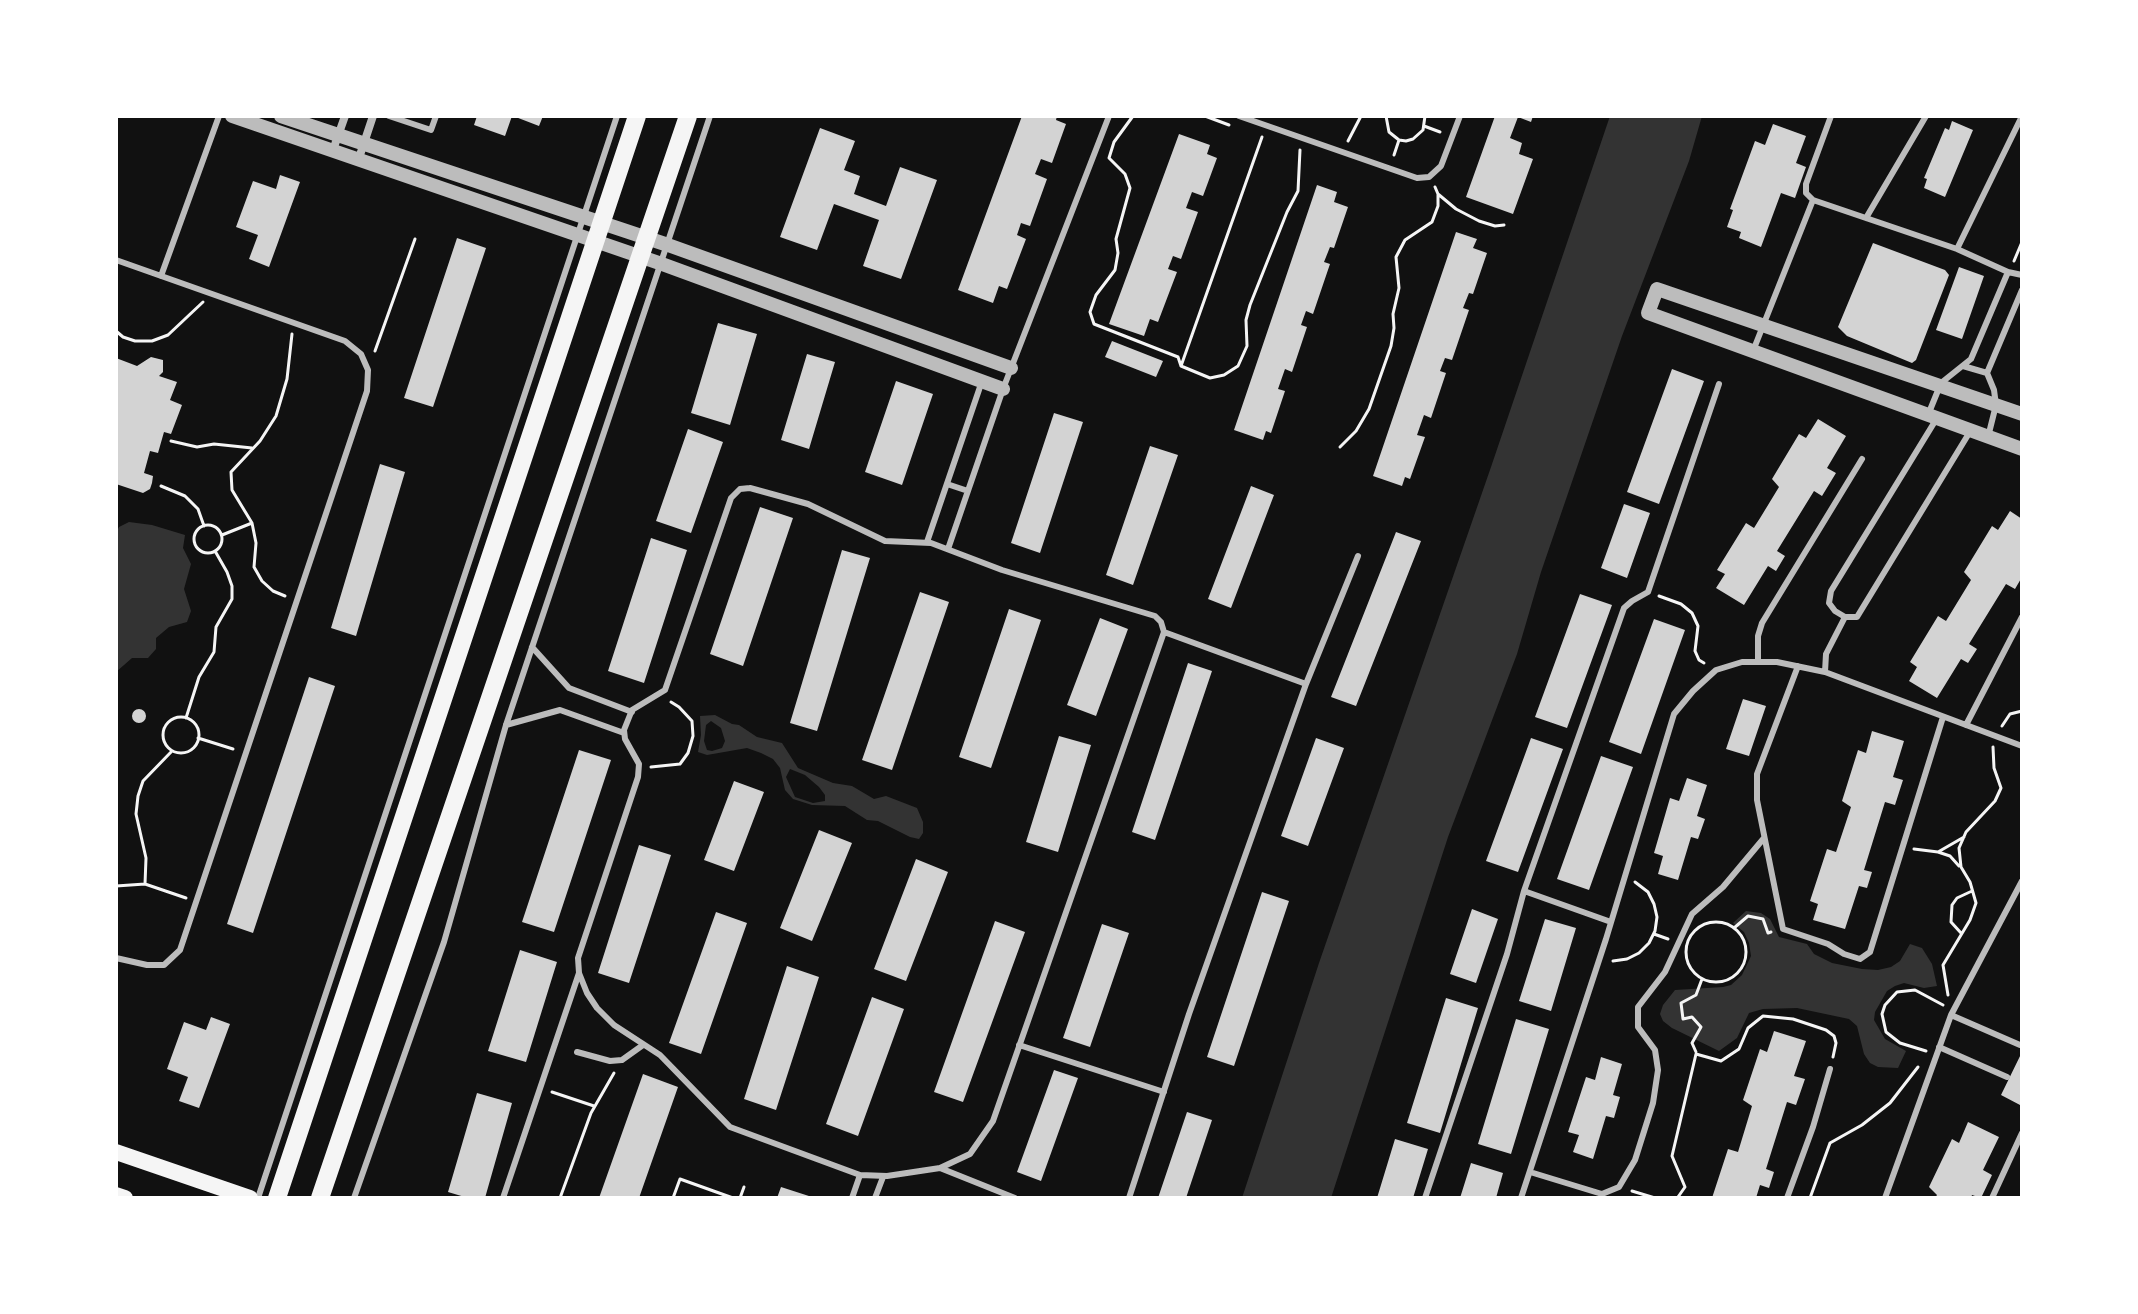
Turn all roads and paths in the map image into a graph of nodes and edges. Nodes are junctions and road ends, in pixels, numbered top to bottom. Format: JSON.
{"nodes":[{"id":1,"x":219,"y":116,"type":"edge"},
{"id":2,"x":232,"y":116,"type":"edge"},
{"id":3,"x":281,"y":116,"type":"edge"},
{"id":4,"x":345,"y":116,"type":"edge"},
{"id":5,"x":373,"y":116,"type":"edge"},
{"id":6,"x":389,"y":116,"type":"edge"},
{"id":7,"x":436,"y":116,"type":"edge"},
{"id":8,"x":617,"y":116,"type":"edge"},
{"id":9,"x":637,"y":116,"type":"edge"},
{"id":10,"x":688,"y":116,"type":"edge"},
{"id":11,"x":710,"y":116,"type":"edge"},
{"id":12,"x":1109,"y":116,"type":"edge"},
{"id":13,"x":1133,"y":116,"type":"edge"},
{"id":14,"x":1239,"y":116,"type":"edge"},
{"id":15,"x":1361,"y":116,"type":"edge"},
{"id":16,"x":1386,"y":116,"type":"edge"},
{"id":17,"x":1425,"y":116,"type":"edge"},
{"id":18,"x":1460,"y":116,"type":"edge"},
{"id":19,"x":1831,"y":116,"type":"edge"},
{"id":20,"x":1926,"y":116,"type":"edge"},
{"id":21,"x":2022,"y":116,"type":"edge"},
{"id":22,"x":1424,"y":126,"type":"junction"},
{"id":23,"x":1262,"y":137,"type":"dead end"},
{"id":24,"x":1453,"y":138,"type":"junction"},
{"id":25,"x":1399,"y":140,"type":"junction"},
{"id":26,"x":336,"y":143,"type":"junction"},
{"id":27,"x":1300,"y":150,"type":"dead end"},
{"id":28,"x":361,"y":152,"type":"junction"},
{"id":29,"x":1342,"y":152,"type":"junction"},
{"id":30,"x":1389,"y":168,"type":"junction"},
{"id":31,"x":1429,"y":177,"type":"junction"},
{"id":32,"x":1438,"y":194,"type":"junction"},
{"id":33,"x":1813,"y":200,"type":"junction"},
{"id":34,"x":1866,"y":218,"type":"junction"},
{"id":35,"x":1504,"y":225,"type":"dead end"},
{"id":36,"x":593,"y":227,"type":"junction"},
{"id":37,"x":577,"y":234,"type":"junction"},
{"id":38,"x":415,"y":239,"type":"dead end"},
{"id":39,"x":2022,"y":242,"type":"edge"},
{"id":40,"x":668,"y":245,"type":"junction"},
{"id":41,"x":643,"y":248,"type":"junction"},
{"id":42,"x":1957,"y":249,"type":"junction"},
{"id":43,"x":116,"y":260,"type":"edge"},
{"id":44,"x":662,"y":264,"type":"junction"},
{"id":45,"x":2008,"y":272,"type":"junction"},
{"id":46,"x":2022,"y":275,"type":"edge"},
{"id":47,"x":161,"y":276,"type":"junction"},
{"id":48,"x":2022,"y":290,"type":"edge"},
{"id":49,"x":211,"y":293,"type":"junction"},
{"id":50,"x":293,"y":323,"type":"junction"},
{"id":51,"x":1764,"y":324,"type":"junction"},
{"id":52,"x":116,"y":331,"type":"edge"},
{"id":53,"x":1753,"y":351,"type":"junction"},
{"id":54,"x":1181,"y":366,"type":"junction"},
{"id":55,"x":1963,"y":366,"type":"junction"},
{"id":56,"x":1011,"y":368,"type":"junction"},
{"id":57,"x":368,"y":370,"type":"junction"},
{"id":58,"x":1987,"y":373,"type":"junction"},
{"id":59,"x":983,"y":380,"type":"junction"},
{"id":60,"x":1719,"y":384,"type":"dead end"},
{"id":61,"x":1940,"y":385,"type":"junction"},
{"id":62,"x":1003,"y":389,"type":"junction"},
{"id":63,"x":1996,"y":405,"type":"junction"},
{"id":64,"x":2022,"y":414,"type":"edge"},
{"id":65,"x":1932,"y":416,"type":"junction"},
{"id":66,"x":1971,"y":430,"type":"junction"},
{"id":67,"x":1988,"y":437,"type":"junction"},
{"id":68,"x":171,"y":441,"type":"dead end"},
{"id":69,"x":1340,"y":447,"type":"dead end"},
{"id":70,"x":252,"y":448,"type":"junction"},
{"id":71,"x":2022,"y":449,"type":"edge"},
{"id":72,"x":1862,"y":459,"type":"dead end"},
{"id":73,"x":947,"y":484,"type":"junction"},
{"id":74,"x":161,"y":486,"type":"dead end"},
{"id":75,"x":968,"y":491,"type":"junction"},
{"id":76,"x":252,"y":523,"type":"junction"},
{"id":77,"x":204,"y":526,"type":"junction"},
{"id":78,"x":222,"y":535,"type":"junction"},
{"id":79,"x":927,"y":542,"type":"junction"},
{"id":80,"x":948,"y":549,"type":"junction"},
{"id":81,"x":215,"y":551,"type":"junction"},
{"id":82,"x":1358,"y":556,"type":"dead end"},
{"id":83,"x":1648,"y":592,"type":"junction"},
{"id":84,"x":297,"y":601,"type":"junction"},
{"id":85,"x":1845,"y":617,"type":"junction"},
{"id":86,"x":2022,"y":617,"type":"edge"},
{"id":87,"x":1164,"y":632,"type":"junction"},
{"id":88,"x":532,"y":647,"type":"junction"},
{"id":89,"x":1758,"y":662,"type":"junction"},
{"id":90,"x":1798,"y":666,"type":"junction"},
{"id":91,"x":1716,"y":670,"type":"junction"},
{"id":92,"x":1825,"y":672,"type":"junction"},
{"id":93,"x":1306,"y":684,"type":"junction"},
{"id":94,"x":657,"y":695,"type":"junction"},
{"id":95,"x":2022,"y":711,"type":"edge"},
{"id":96,"x":632,"y":712,"type":"junction"},
{"id":97,"x":1943,"y":717,"type":"junction"},
{"id":98,"x":186,"y":718,"type":"junction"},
{"id":99,"x":506,"y":725,"type":"junction"},
{"id":100,"x":1966,"y":725,"type":"junction"},
{"id":101,"x":624,"y":733,"type":"junction"},
{"id":102,"x":1997,"y":737,"type":"junction"},
{"id":103,"x":198,"y":738,"type":"junction"},
{"id":104,"x":2022,"y":746,"type":"edge"},
{"id":105,"x":172,"y":751,"type":"junction"},
{"id":106,"x":247,"y":753,"type":"junction"},
{"id":107,"x":639,"y":764,"type":"junction"},
{"id":108,"x":1964,"y":837,"type":"junction"},
{"id":109,"x":1764,"y":838,"type":"junction"},
{"id":110,"x":1904,"y":847,"type":"junction"},
{"id":111,"x":1938,"y":852,"type":"junction"},
{"id":112,"x":1961,"y":867,"type":"junction"},
{"id":113,"x":1625,"y":878,"type":"junction"},
{"id":114,"x":2022,"y":881,"type":"edge"},
{"id":115,"x":145,"y":884,"type":"junction"},
{"id":116,"x":116,"y":886,"type":"edge"},
{"id":117,"x":1524,"y":891,"type":"junction"},
{"id":118,"x":1972,"y":891,"type":"junction"},
{"id":119,"x":197,"y":902,"type":"junction"},
{"id":120,"x":1611,"y":922,"type":"junction"},
{"id":121,"x":1734,"y":928,"type":"junction"},
{"id":122,"x":1783,"y":929,"type":"junction"},
{"id":123,"x":1961,"y":933,"type":"junction"},
{"id":124,"x":116,"y":958,"type":"edge"},
{"id":125,"x":1600,"y":958,"type":"junction"},
{"id":126,"x":579,"y":973,"type":"junction"},
{"id":127,"x":1702,"y":979,"type":"junction"},
{"id":128,"x":1951,"y":1011,"type":"junction"},
{"id":129,"x":643,"y":1045,"type":"junction"},
{"id":130,"x":1019,"y":1045,"type":"junction"},
{"id":131,"x":2020,"y":1045,"type":"dead end"},
{"id":132,"x":577,"y":1052,"type":"dead end"},
{"id":133,"x":1935,"y":1052,"type":"junction"},
{"id":134,"x":1696,"y":1054,"type":"junction"},
{"id":135,"x":622,"y":1060,"type":"junction"},
{"id":136,"x":1830,"y":1069,"type":"joint"},
{"id":137,"x":2007,"y":1077,"type":"dead end"},
{"id":138,"x":540,"y":1088,"type":"junction"},
{"id":139,"x":1164,"y":1092,"type":"junction"},
{"id":140,"x":594,"y":1106,"type":"junction"},
{"id":141,"x":2022,"y":1133,"type":"edge"},
{"id":142,"x":116,"y":1152,"type":"edge"},
{"id":143,"x":940,"y":1168,"type":"junction"},
{"id":144,"x":1530,"y":1172,"type":"junction"},
{"id":145,"x":860,"y":1175,"type":"junction"},
{"id":146,"x":883,"y":1177,"type":"junction"},
{"id":147,"x":744,"y":1187,"type":"dead end"},
{"id":148,"x":1619,"y":1187,"type":"junction"},
{"id":149,"x":116,"y":1195,"type":"edge"},
{"id":150,"x":125,"y":1198,"type":"edge"},
{"id":151,"x":250,"y":1198,"type":"edge"},
{"id":152,"x":258,"y":1198,"type":"edge"},
{"id":153,"x":277,"y":1198,"type":"edge"},
{"id":154,"x":320,"y":1198,"type":"edge"},
{"id":155,"x":354,"y":1198,"type":"edge"},
{"id":156,"x":503,"y":1198,"type":"edge"},
{"id":157,"x":560,"y":1198,"type":"edge"},
{"id":158,"x":673,"y":1198,"type":"edge"},
{"id":159,"x":733,"y":1198,"type":"edge"},
{"id":160,"x":740,"y":1198,"type":"edge"},
{"id":161,"x":852,"y":1198,"type":"edge"},
{"id":162,"x":875,"y":1198,"type":"edge"},
{"id":163,"x":1015,"y":1198,"type":"edge"},
{"id":164,"x":1129,"y":1198,"type":"edge"},
{"id":165,"x":1425,"y":1198,"type":"edge"},
{"id":166,"x":1521,"y":1198,"type":"edge"},
{"id":167,"x":1655,"y":1198,"type":"edge"},
{"id":168,"x":1671,"y":1198,"type":"edge"},
{"id":169,"x":1680,"y":1198,"type":"edge"},
{"id":170,"x":1787,"y":1198,"type":"edge"},
{"id":171,"x":1810,"y":1198,"type":"edge"},
{"id":172,"x":1885,"y":1198,"type":"edge"},
{"id":173,"x":1992,"y":1198,"type":"edge"}],
"edges":[{"from":1,"to":47,"type":"lane"},
{"from":2,"to":26,"type":"street"},
{"from":3,"to":26,"type":"street"},
{"from":4,"to":26,"type":"street"},
{"from":5,"to":28,"type":"street"},
{"from":6,"to":7,"type":"lane"},
{"from":8,"to":36,"type":"lane"},
{"from":9,"to":36,"type":"main road"},
{"from":10,"to":41,"type":"main road"},
{"from":11,"to":40,"type":"lane"},
{"from":12,"to":56,"type":"lane"},
{"from":13,"to":54,"type":"path"},
{"from":14,"to":29,"type":"lane"},
{"from":15,"to":29,"type":"path"},
{"from":16,"to":25,"type":"path"},
{"from":17,"to":22,"type":"path"},
{"from":18,"to":24,"type":"lane"},
{"from":19,"to":33,"type":"lane"},
{"from":20,"to":34,"type":"lane"},
{"from":21,"to":42,"type":"lane"},
{"from":22,"to":24,"type":"path"},
{"from":22,"to":25,"type":"path"},
{"from":23,"to":54,"type":"path"},
{"from":24,"to":31,"type":"lane"},
{"from":25,"to":30,"type":"path"},
{"from":26,"to":28,"type":"street"},
{"from":27,"to":54,"type":"path"},
{"from":28,"to":36,"type":"street"},
{"from":28,"to":37,"type":"street"},
{"from":29,"to":30,"type":"lane"},
{"from":30,"to":31,"type":"lane"},
{"from":31,"to":32,"type":"path"},
{"from":32,"to":35,"type":"path"},
{"from":32,"to":69,"type":"path"},
{"from":33,"to":34,"type":"lane"},
{"from":33,"to":51,"type":"lane"},
{"from":34,"to":42,"type":"lane"},
{"from":36,"to":37,"type":"street"},
{"from":36,"to":41,"type":"street"},
{"from":36,"to":153,"type":"main road"},
{"from":37,"to":152,"type":"lane"},
{"from":38,"to":57,"type":"path"},
{"from":39,"to":45,"type":"path"},
{"from":40,"to":41,"type":"street"},
{"from":40,"to":44,"type":"lane"},
{"from":40,"to":56,"type":"street"},
{"from":41,"to":44,"type":"street"},
{"from":41,"to":154,"type":"main road"},
{"from":42,"to":45,"type":"lane"},
{"from":43,"to":47,"type":"lane"},
{"from":44,"to":59,"type":"street"},
{"from":44,"to":88,"type":"lane"},
{"from":45,"to":46,"type":"lane"},
{"from":45,"to":55,"type":"lane"},
{"from":47,"to":49,"type":"lane"},
{"from":48,"to":58,"type":"lane"},
{"from":49,"to":50,"type":"lane"},
{"from":49,"to":52,"type":"path"},
{"from":50,"to":57,"type":"lane"},
{"from":50,"to":70,"type":"path"},
{"from":51,"to":53,"type":"lane"},
{"from":51,"to":53,"type":"street"},
{"from":51,"to":61,"type":"street"},
{"from":53,"to":65,"type":"street"},
{"from":55,"to":58,"type":"lane"},
{"from":55,"to":61,"type":"lane"},
{"from":56,"to":62,"type":"lane"},
{"from":57,"to":84,"type":"lane"},
{"from":58,"to":63,"type":"lane"},
{"from":59,"to":62,"type":"street"},
{"from":59,"to":73,"type":"lane"},
{"from":60,"to":83,"type":"lane"},
{"from":61,"to":63,"type":"street"},
{"from":61,"to":65,"type":"lane"},
{"from":62,"to":75,"type":"lane"},
{"from":63,"to":64,"type":"street"},
{"from":63,"to":67,"type":"lane"},
{"from":65,"to":66,"type":"street"},
{"from":65,"to":85,"type":"lane"},
{"from":66,"to":67,"type":"street"},
{"from":66,"to":85,"type":"lane"},
{"from":67,"to":71,"type":"street"},
{"from":68,"to":70,"type":"path"},
{"from":70,"to":76,"type":"path"},
{"from":72,"to":89,"type":"lane"},
{"from":73,"to":75,"type":"lane"},
{"from":73,"to":79,"type":"lane"},
{"from":74,"to":77,"type":"path"},
{"from":75,"to":80,"type":"lane"},
{"from":76,"to":78,"type":"path"},
{"from":76,"to":84,"type":"path"},
{"from":77,"to":78,"type":"path"},
{"from":77,"to":81,"type":"path"},
{"from":78,"to":81,"type":"path"},
{"from":79,"to":80,"type":"lane"},
{"from":79,"to":94,"type":"lane"},
{"from":80,"to":87,"type":"lane"},
{"from":81,"to":98,"type":"path"},
{"from":82,"to":93,"type":"lane"},
{"from":83,"to":91,"type":"path"},
{"from":83,"to":117,"type":"lane"},
{"from":84,"to":106,"type":"lane"},
{"from":85,"to":92,"type":"lane"},
{"from":86,"to":100,"type":"lane"},
{"from":87,"to":93,"type":"lane"},
{"from":87,"to":130,"type":"lane"},
{"from":88,"to":96,"type":"lane"},
{"from":88,"to":99,"type":"lane"},
{"from":89,"to":90,"type":"lane"},
{"from":89,"to":91,"type":"lane"},
{"from":90,"to":92,"type":"lane"},
{"from":90,"to":109,"type":"lane"},
{"from":91,"to":113,"type":"lane"},
{"from":92,"to":97,"type":"lane"},
{"from":93,"to":139,"type":"lane"},
{"from":94,"to":96,"type":"lane"},
{"from":94,"to":107,"type":"path"},
{"from":95,"to":102,"type":"path"},
{"from":96,"to":101,"type":"lane"},
{"from":97,"to":100,"type":"lane"},
{"from":97,"to":110,"type":"lane"},
{"from":98,"to":103,"type":"path"},
{"from":98,"to":105,"type":"path"},
{"from":99,"to":101,"type":"lane"},
{"from":99,"to":155,"type":"lane"},
{"from":100,"to":102,"type":"lane"},
{"from":101,"to":107,"type":"lane"},
{"from":102,"to":104,"type":"lane"},
{"from":102,"to":108,"type":"path"},
{"from":103,"to":105,"type":"path"},
{"from":103,"to":106,"type":"path"},
{"from":105,"to":115,"type":"path"},
{"from":106,"to":119,"type":"lane"},
{"from":107,"to":126,"type":"lane"},
{"from":108,"to":111,"type":"path"},
{"from":108,"to":112,"type":"path"},
{"from":109,"to":122,"type":"lane"},
{"from":109,"to":148,"type":"lane"},
{"from":110,"to":111,"type":"path"},
{"from":110,"to":122,"type":"lane"},
{"from":111,"to":112,"type":"path"},
{"from":112,"to":118,"type":"path"},
{"from":113,"to":120,"type":"lane"},
{"from":113,"to":125,"type":"path"},
{"from":114,"to":128,"type":"lane"},
{"from":115,"to":116,"type":"path"},
{"from":115,"to":119,"type":"path"},
{"from":117,"to":120,"type":"lane"},
{"from":117,"to":165,"type":"lane"},
{"from":118,"to":123,"type":"path"},
{"from":118,"to":123,"type":"path"},
{"from":119,"to":124,"type":"lane"},
{"from":120,"to":125,"type":"lane"},
{"from":121,"to":122,"type":"path"},
{"from":121,"to":127,"type":"path"},
{"from":121,"to":127,"type":"path"},
{"from":123,"to":128,"type":"path"},
{"from":125,"to":144,"type":"lane"},
{"from":126,"to":129,"type":"lane"},
{"from":126,"to":138,"type":"lane"},
{"from":127,"to":134,"type":"path"},
{"from":128,"to":131,"type":"lane"},
{"from":128,"to":133,"type":"lane"},
{"from":128,"to":133,"type":"path"},
{"from":129,"to":135,"type":"lane"},
{"from":129,"to":145,"type":"lane"},
{"from":130,"to":139,"type":"lane"},
{"from":130,"to":143,"type":"lane"},
{"from":132,"to":135,"type":"lane"},
{"from":133,"to":137,"type":"lane"},
{"from":133,"to":171,"type":"path"},
{"from":133,"to":172,"type":"lane"},
{"from":134,"to":136,"type":"path"},
{"from":134,"to":169,"type":"path"},
{"from":135,"to":140,"type":"path"},
{"from":136,"to":170,"type":"lane"},
{"from":138,"to":140,"type":"path"},
{"from":138,"to":156,"type":"lane"},
{"from":139,"to":164,"type":"lane"},
{"from":140,"to":157,"type":"path"},
{"from":141,"to":173,"type":"lane"},
{"from":142,"to":151,"type":"main road"},
{"from":143,"to":146,"type":"lane"},
{"from":143,"to":163,"type":"lane"},
{"from":144,"to":148,"type":"lane"},
{"from":144,"to":166,"type":"lane"},
{"from":145,"to":146,"type":"lane"},
{"from":145,"to":161,"type":"lane"},
{"from":146,"to":162,"type":"lane"},
{"from":147,"to":160,"type":"path"},
{"from":148,"to":167,"type":"path"},
{"from":149,"to":150,"type":"main road"},
{"from":158,"to":159,"type":"path"},
{"from":168,"to":169,"type":"path"}]}
